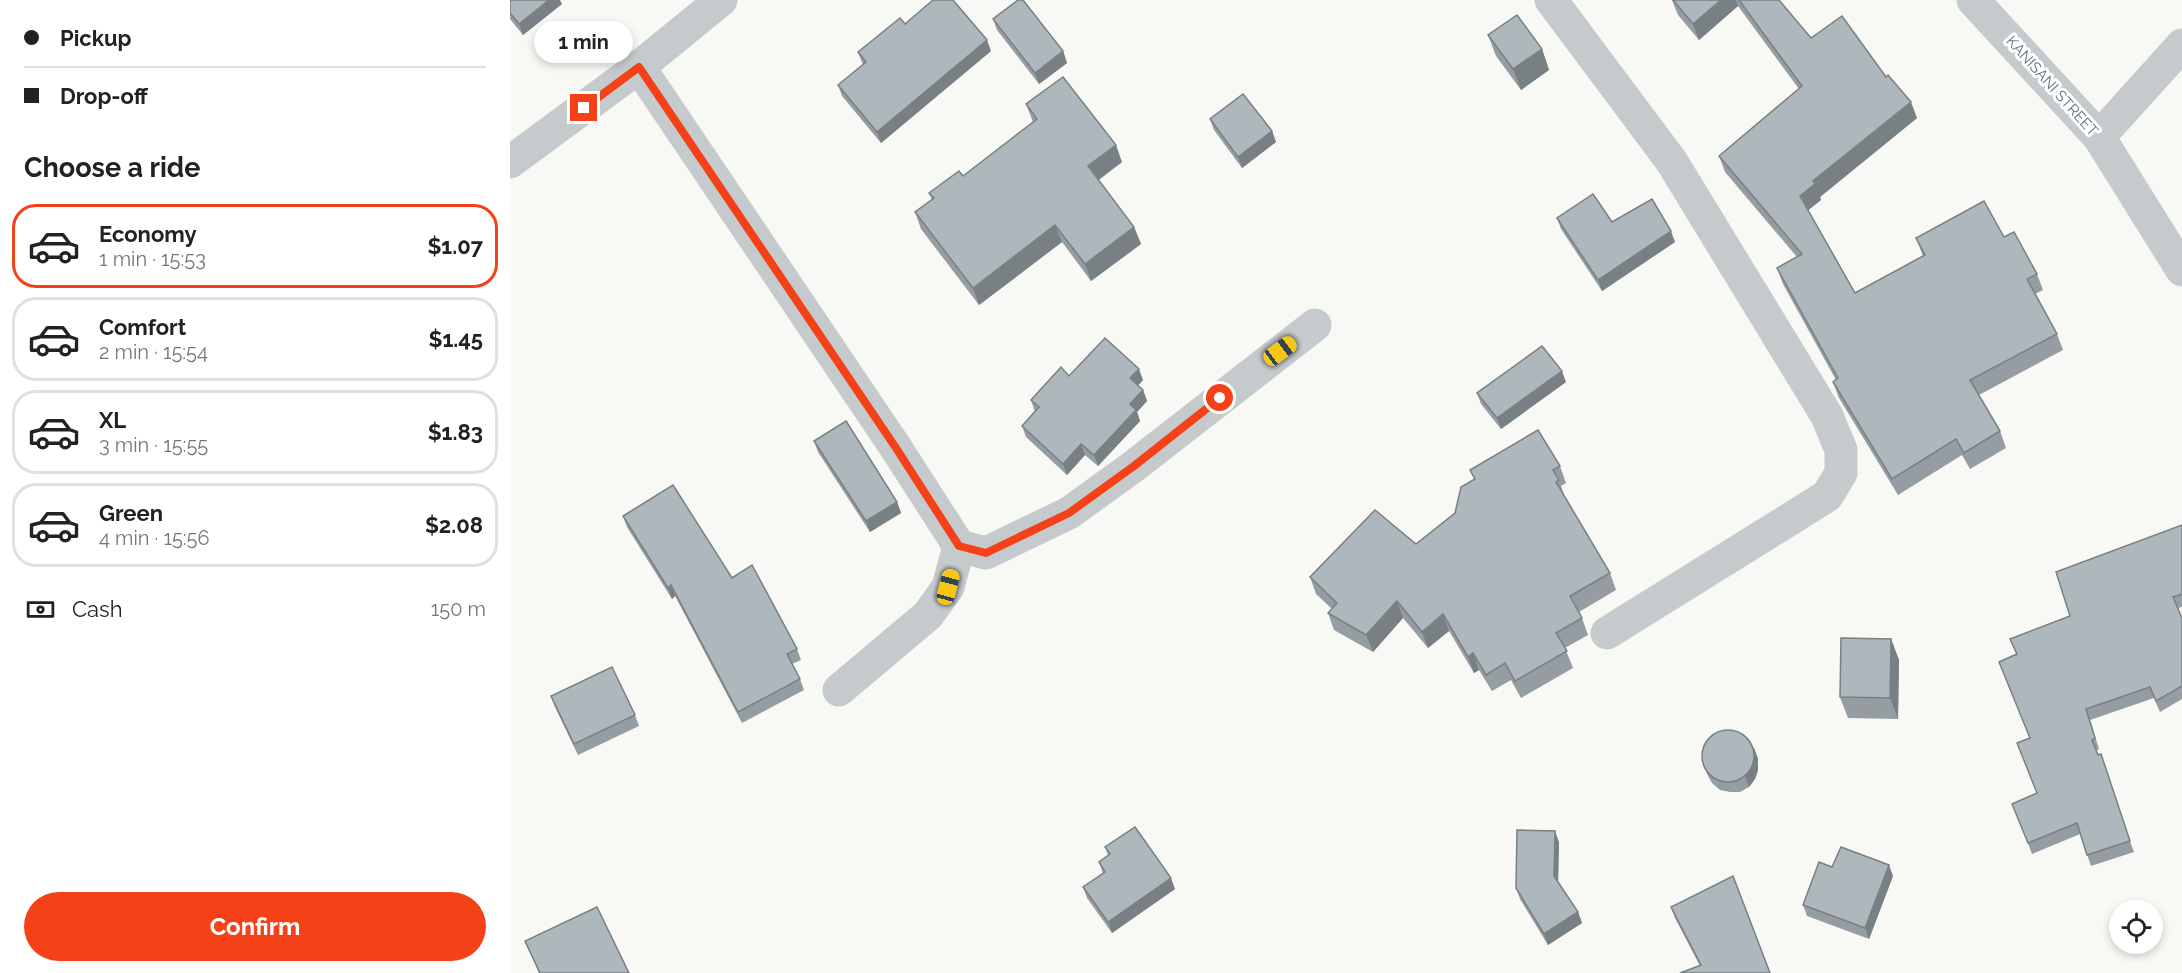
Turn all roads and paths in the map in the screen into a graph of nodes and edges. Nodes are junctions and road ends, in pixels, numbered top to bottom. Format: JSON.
{"nodes":[{"id":1,"x":721,"y":0,"type":"edge"},
{"id":2,"x":1551,"y":0,"type":"edge"},
{"id":3,"x":1973,"y":0,"type":"edge"},
{"id":4,"x":2182,"y":45,"type":"edge"},
{"id":5,"x":639,"y":67,"type":"junction"},
{"id":6,"x":2099,"y":137,"type":"junction"},
{"id":7,"x":510,"y":162,"type":"edge"},
{"id":8,"x":2182,"y":270,"type":"edge"},
{"id":9,"x":1315,"y":325,"type":"dead end"},
{"id":10,"x":959,"y":546,"type":"junction"},
{"id":11,"x":1607,"y":633,"type":"dead end"},
{"id":12,"x":839,"y":690,"type":"dead end"}],
"edges":[{"from":1,"to":5,"type":"street"},
{"from":2,"to":11,"type":"street"},
{"from":3,"to":6,"type":"street","name":"KANISANI STREET"},
{"from":4,"to":6,"type":"street"},
{"from":5,"to":7,"type":"street"},
{"from":5,"to":10,"type":"street"},
{"from":6,"to":8,"type":"street","name":"KANISANI STREET"},
{"from":9,"to":10,"type":"street"},
{"from":10,"to":12,"type":"street"}]}
